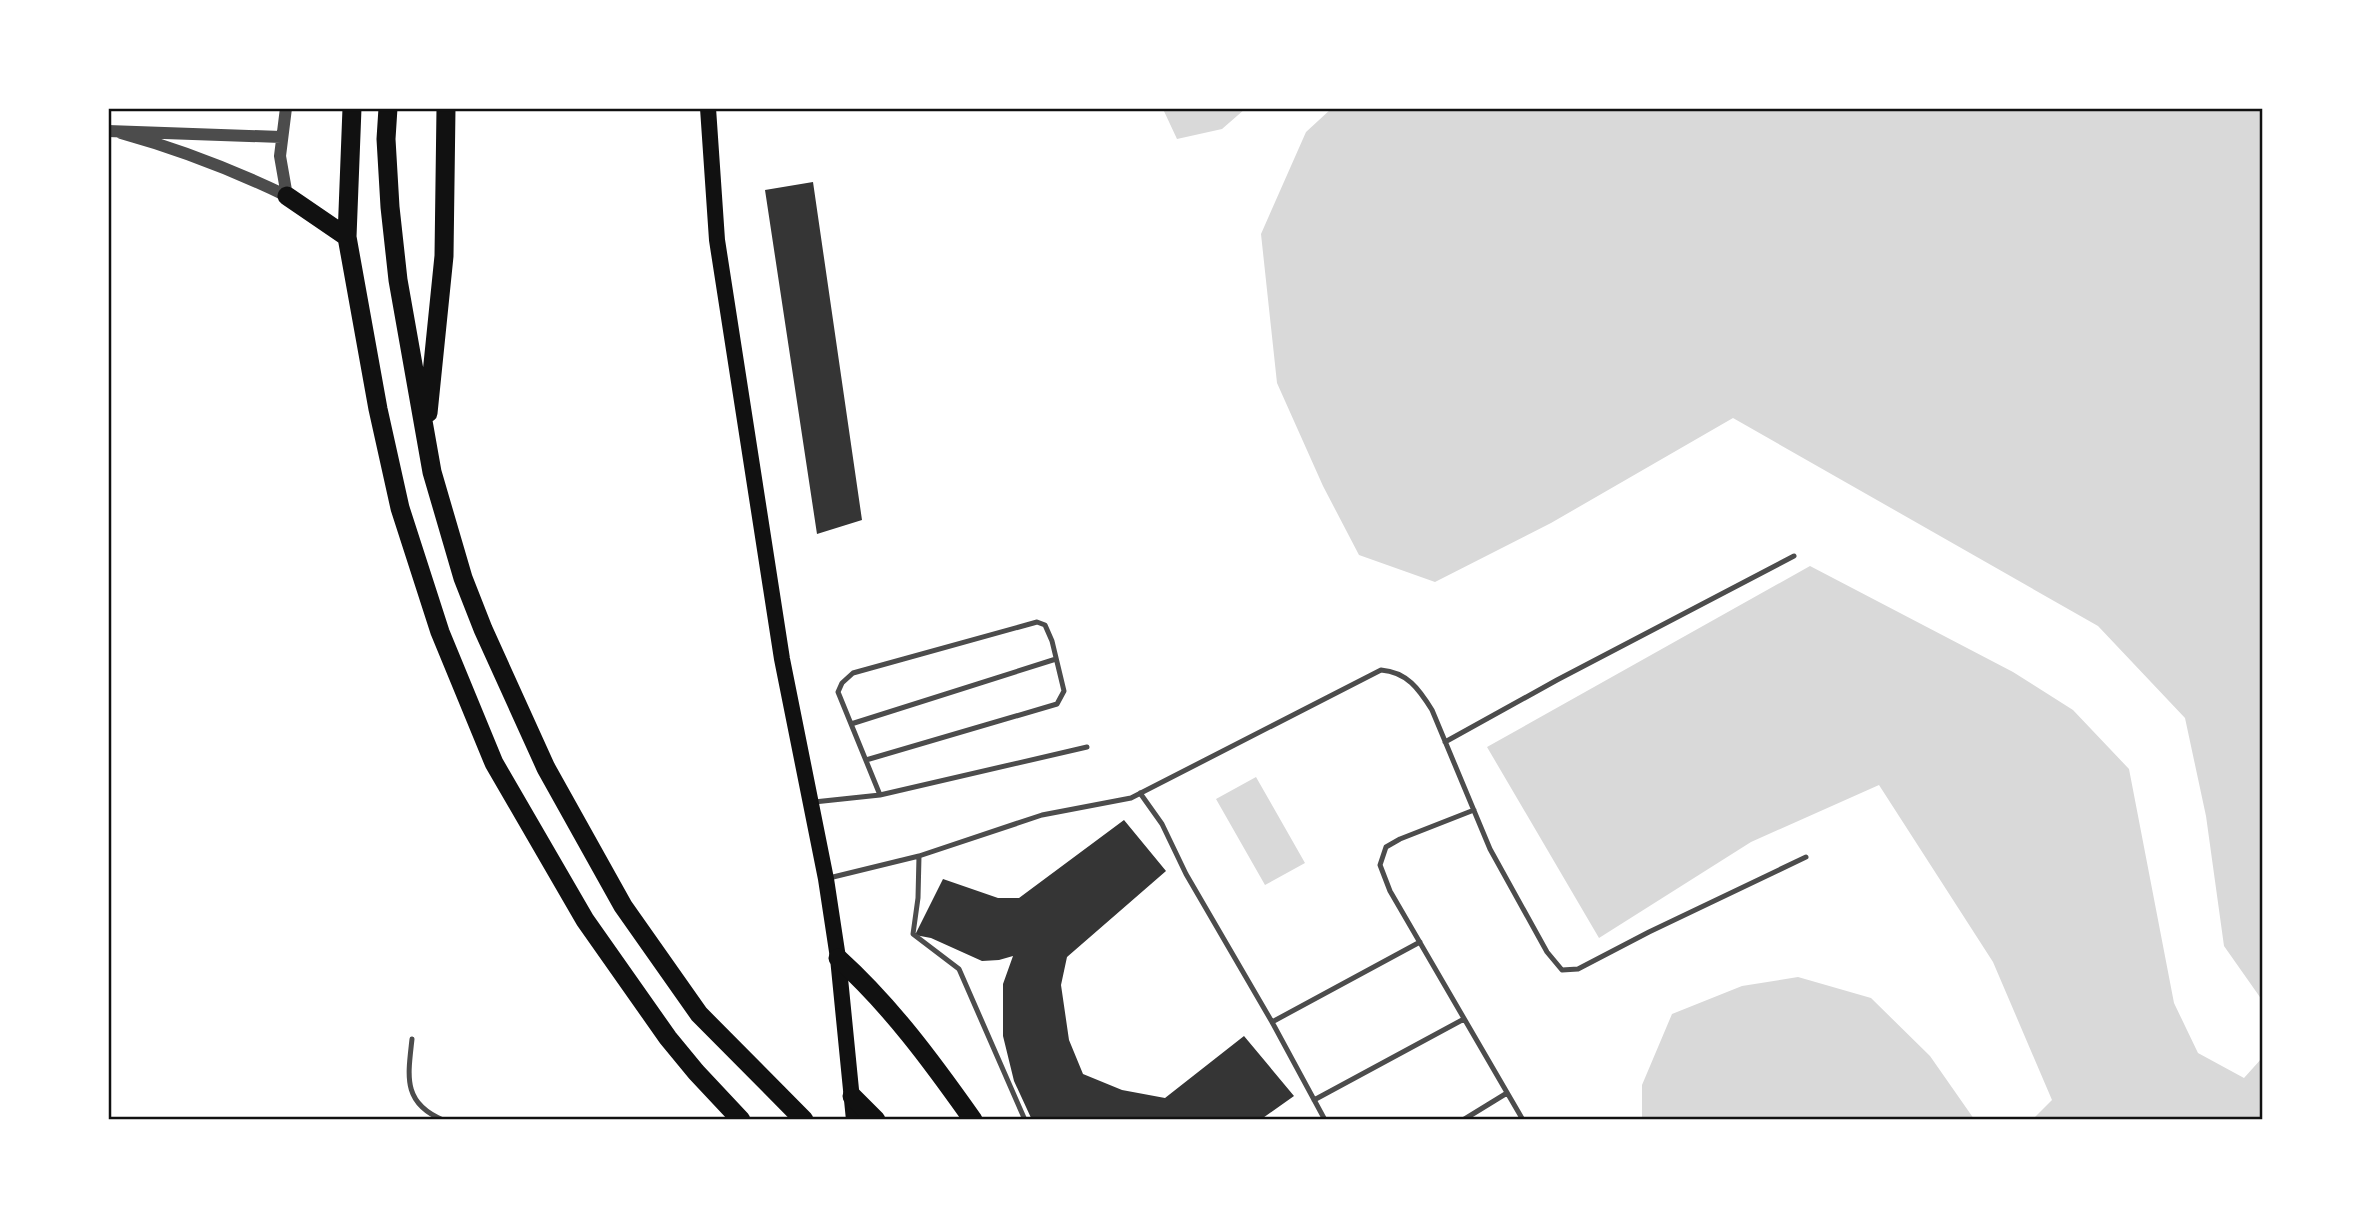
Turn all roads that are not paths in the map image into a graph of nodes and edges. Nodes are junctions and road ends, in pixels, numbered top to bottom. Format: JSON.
{"nodes":[{"id":1,"x":286,"y":108,"type":"edge"},
{"id":2,"x":352,"y":108,"type":"edge"},
{"id":3,"x":388,"y":108,"type":"edge"},
{"id":4,"x":446,"y":108,"type":"edge"},
{"id":5,"x":708,"y":108,"type":"edge"},
{"id":6,"x":115,"y":132,"type":"edge"},
{"id":7,"x":281,"y":137,"type":"junction"},
{"id":8,"x":287,"y":196,"type":"junction"},
{"id":9,"x":347,"y":237,"type":"junction"},
{"id":10,"x":426,"y":438,"type":"junction"},
{"id":11,"x":1794,"y":556,"type":"dead end"},
{"id":12,"x":1056,"y":659,"type":"junction"},
{"id":13,"x":851,"y":724,"type":"junction"},
{"id":14,"x":1446,"y":742,"type":"junction"},
{"id":15,"x":1087,"y":747,"type":"dead end"},
{"id":16,"x":866,"y":760,"type":"junction"},
{"id":17,"x":1140,"y":793,"type":"junction"},
{"id":18,"x":880,"y":794,"type":"junction"},
{"id":19,"x":811,"y":803,"type":"junction"},
{"id":20,"x":1474,"y":810,"type":"junction"},
{"id":21,"x":919,"y":856,"type":"junction"},
{"id":22,"x":1806,"y":857,"type":"dead end"},
{"id":23,"x":826,"y":879,"type":"junction"},
{"id":24,"x":1420,"y":942,"type":"junction"},
{"id":25,"x":838,"y":958,"type":"junction"},
{"id":26,"x":1464,"y":1019,"type":"junction"},
{"id":27,"x":1272,"y":1022,"type":"junction"},
{"id":28,"x":412,"y":1039,"type":"dead end"},
{"id":29,"x":1507,"y":1093,"type":"junction"},
{"id":30,"x":852,"y":1096,"type":"junction"},
{"id":31,"x":1314,"y":1100,"type":"junction"},
{"id":32,"x":736,"y":1115,"type":"edge"},
{"id":33,"x":443,"y":1119,"type":"edge"},
{"id":34,"x":804,"y":1119,"type":"edge"},
{"id":35,"x":854,"y":1119,"type":"edge"},
{"id":36,"x":876,"y":1119,"type":"edge"},
{"id":37,"x":974,"y":1119,"type":"edge"},
{"id":38,"x":1024,"y":1119,"type":"edge"},
{"id":39,"x":1325,"y":1119,"type":"edge"},
{"id":40,"x":1463,"y":1119,"type":"edge"},
{"id":41,"x":1523,"y":1119,"type":"edge"}],
"edges":[{"from":1,"to":7,"type":"street"},
{"from":2,"to":9,"type":"highway"},
{"from":3,"to":10,"type":"highway"},
{"from":4,"to":10,"type":"highway"},
{"from":5,"to":19,"type":"main road"},
{"from":6,"to":7,"type":"street"},
{"from":6,"to":8,"type":"street"},
{"from":7,"to":8,"type":"street"},
{"from":8,"to":9,"type":"highway"},
{"from":9,"to":32,"type":"highway"},
{"from":10,"to":34,"type":"highway"},
{"from":11,"to":14,"type":"lane"},
{"from":12,"to":13,"type":"lane"},
{"from":12,"to":13,"type":"lane"},
{"from":12,"to":16,"type":"lane"},
{"from":13,"to":16,"type":"lane"},
{"from":14,"to":17,"type":"lane"},
{"from":14,"to":20,"type":"lane"},
{"from":15,"to":18,"type":"lane"},
{"from":16,"to":18,"type":"lane"},
{"from":17,"to":21,"type":"lane"},
{"from":17,"to":27,"type":"lane"},
{"from":18,"to":19,"type":"lane"},
{"from":19,"to":23,"type":"main road"},
{"from":20,"to":22,"type":"lane"},
{"from":20,"to":24,"type":"lane"},
{"from":21,"to":23,"type":"lane"},
{"from":21,"to":38,"type":"lane"},
{"from":23,"to":25,"type":"main road"},
{"from":24,"to":26,"type":"lane"},
{"from":24,"to":27,"type":"lane"},
{"from":25,"to":30,"type":"main road"},
{"from":25,"to":37,"type":"highway"},
{"from":26,"to":29,"type":"lane"},
{"from":26,"to":31,"type":"lane"},
{"from":27,"to":31,"type":"lane"},
{"from":28,"to":33,"type":"lane"},
{"from":29,"to":40,"type":"lane"},
{"from":29,"to":41,"type":"lane"},
{"from":30,"to":35,"type":"main road"},
{"from":30,"to":36,"type":"highway"},
{"from":31,"to":39,"type":"lane"}]}
